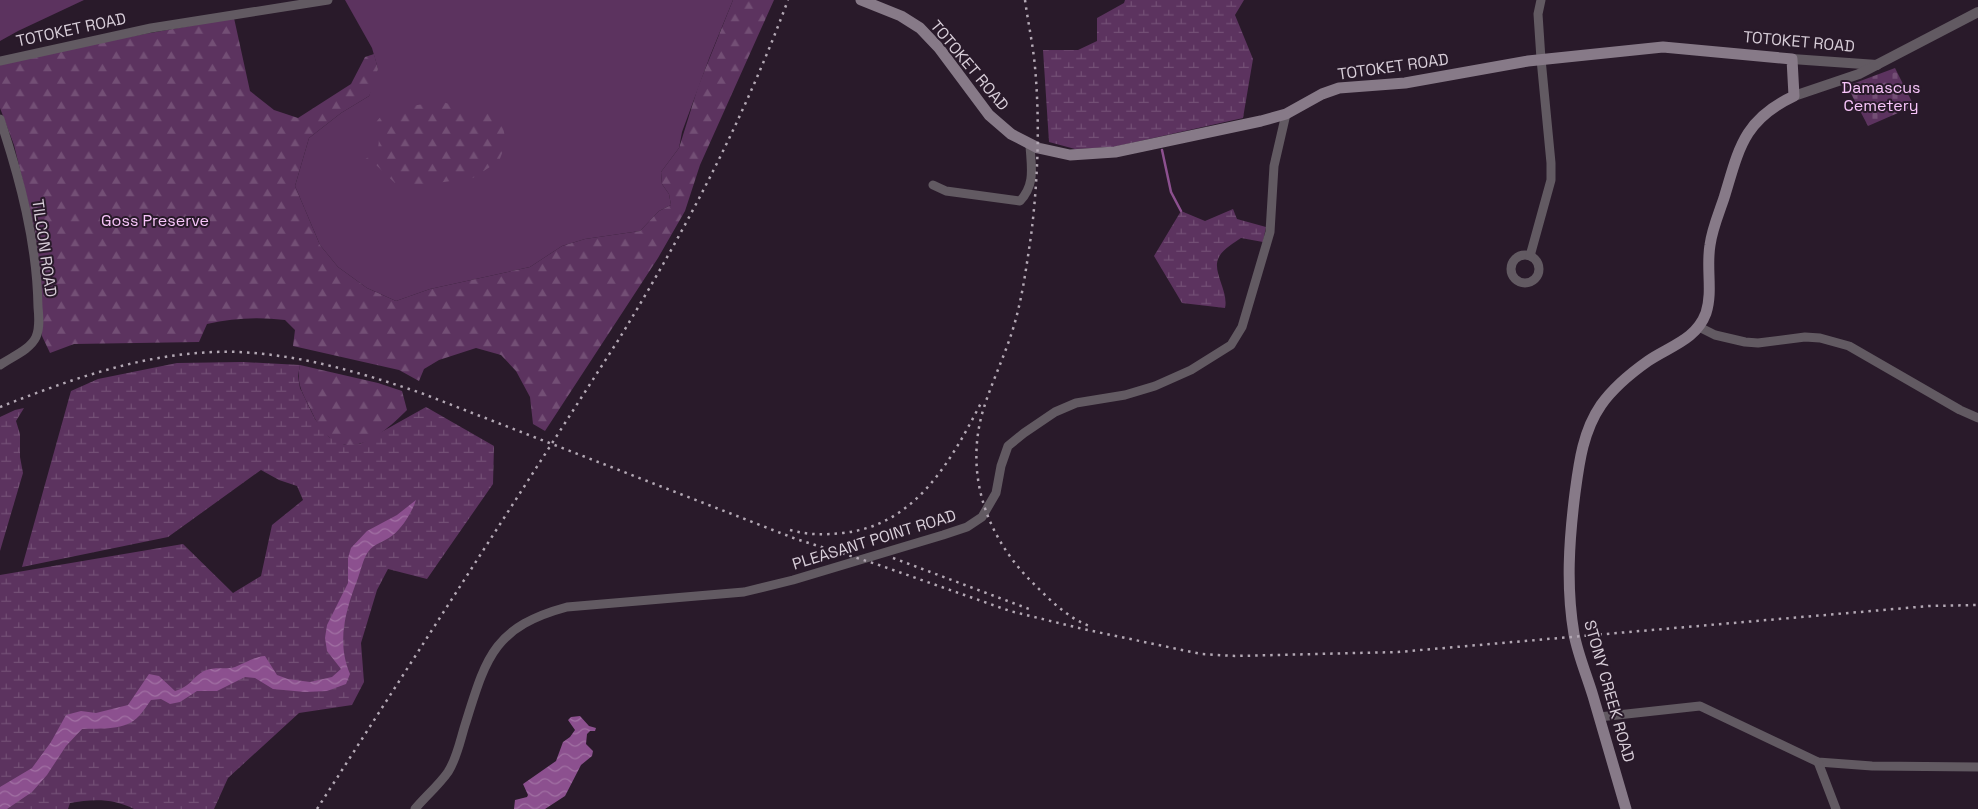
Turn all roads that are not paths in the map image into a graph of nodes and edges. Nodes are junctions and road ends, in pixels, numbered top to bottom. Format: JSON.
{"nodes":[{"id":1,"x":328,"y":0,"type":"edge"},
{"id":2,"x":861,"y":0,"type":"edge"},
{"id":3,"x":1540,"y":0,"type":"edge"},
{"id":4,"x":1978,"y":12,"type":"edge"},
{"id":5,"x":1792,"y":59,"type":"junction"},
{"id":6,"x":1541,"y":60,"type":"junction"},
{"id":7,"x":0,"y":61,"type":"edge"},
{"id":8,"x":1878,"y":65,"type":"junction"},
{"id":9,"x":1794,"y":96,"type":"junction"},
{"id":10,"x":1286,"y":114,"type":"junction"},
{"id":11,"x":0,"y":119,"type":"edge"},
{"id":12,"x":1030,"y":146,"type":"junction"},
{"id":13,"x":934,"y":185,"type":"dead end"},
{"id":14,"x":1530,"y":256,"type":"dead end"},
{"id":15,"x":1699,"y":327,"type":"junction"},
{"id":16,"x":0,"y":365,"type":"edge"},
{"id":17,"x":1978,"y":418,"type":"edge"},
{"id":18,"x":1599,"y":717,"type":"junction"},
{"id":19,"x":1818,"y":762,"type":"junction"},
{"id":20,"x":1978,"y":768,"type":"edge"},
{"id":21,"x":415,"y":809,"type":"edge"},
{"id":22,"x":1626,"y":809,"type":"edge"},
{"id":23,"x":1836,"y":809,"type":"edge"}],
"edges":[{"from":1,"to":7,"type":"street","name":"TOTOKET ROAD"},
{"from":2,"to":12,"type":"main road","name":"TOTOKET ROAD"},
{"from":3,"to":6,"type":"street"},
{"from":4,"to":8,"type":"street","name":"STONY CREEK ROAD"},
{"from":5,"to":6,"type":"main road","name":"TOTOKET ROAD"},
{"from":5,"to":8,"type":"street","name":"TOTOKET ROAD"},
{"from":5,"to":9,"type":"main road"},
{"from":6,"to":10,"type":"main road","name":"TOTOKET ROAD"},
{"from":6,"to":14,"type":"street"},
{"from":8,"to":9,"type":"street","name":"STONY CREEK ROAD"},
{"from":9,"to":15,"type":"main road","name":"STONY CREEK ROAD"},
{"from":10,"to":12,"type":"main road","name":"TOTOKET ROAD"},
{"from":10,"to":21,"type":"street","name":"PLEASANT POINT ROAD"},
{"from":11,"to":16,"type":"street","name":"TILCON ROAD"},
{"from":12,"to":13,"type":"street"},
{"from":15,"to":17,"type":"street"},
{"from":15,"to":18,"type":"main road","name":"STONY CREEK ROAD"},
{"from":18,"to":19,"type":"street"},
{"from":18,"to":22,"type":"main road","name":"STONY CREEK ROAD"},
{"from":19,"to":20,"type":"street"},
{"from":19,"to":23,"type":"street"}]}
